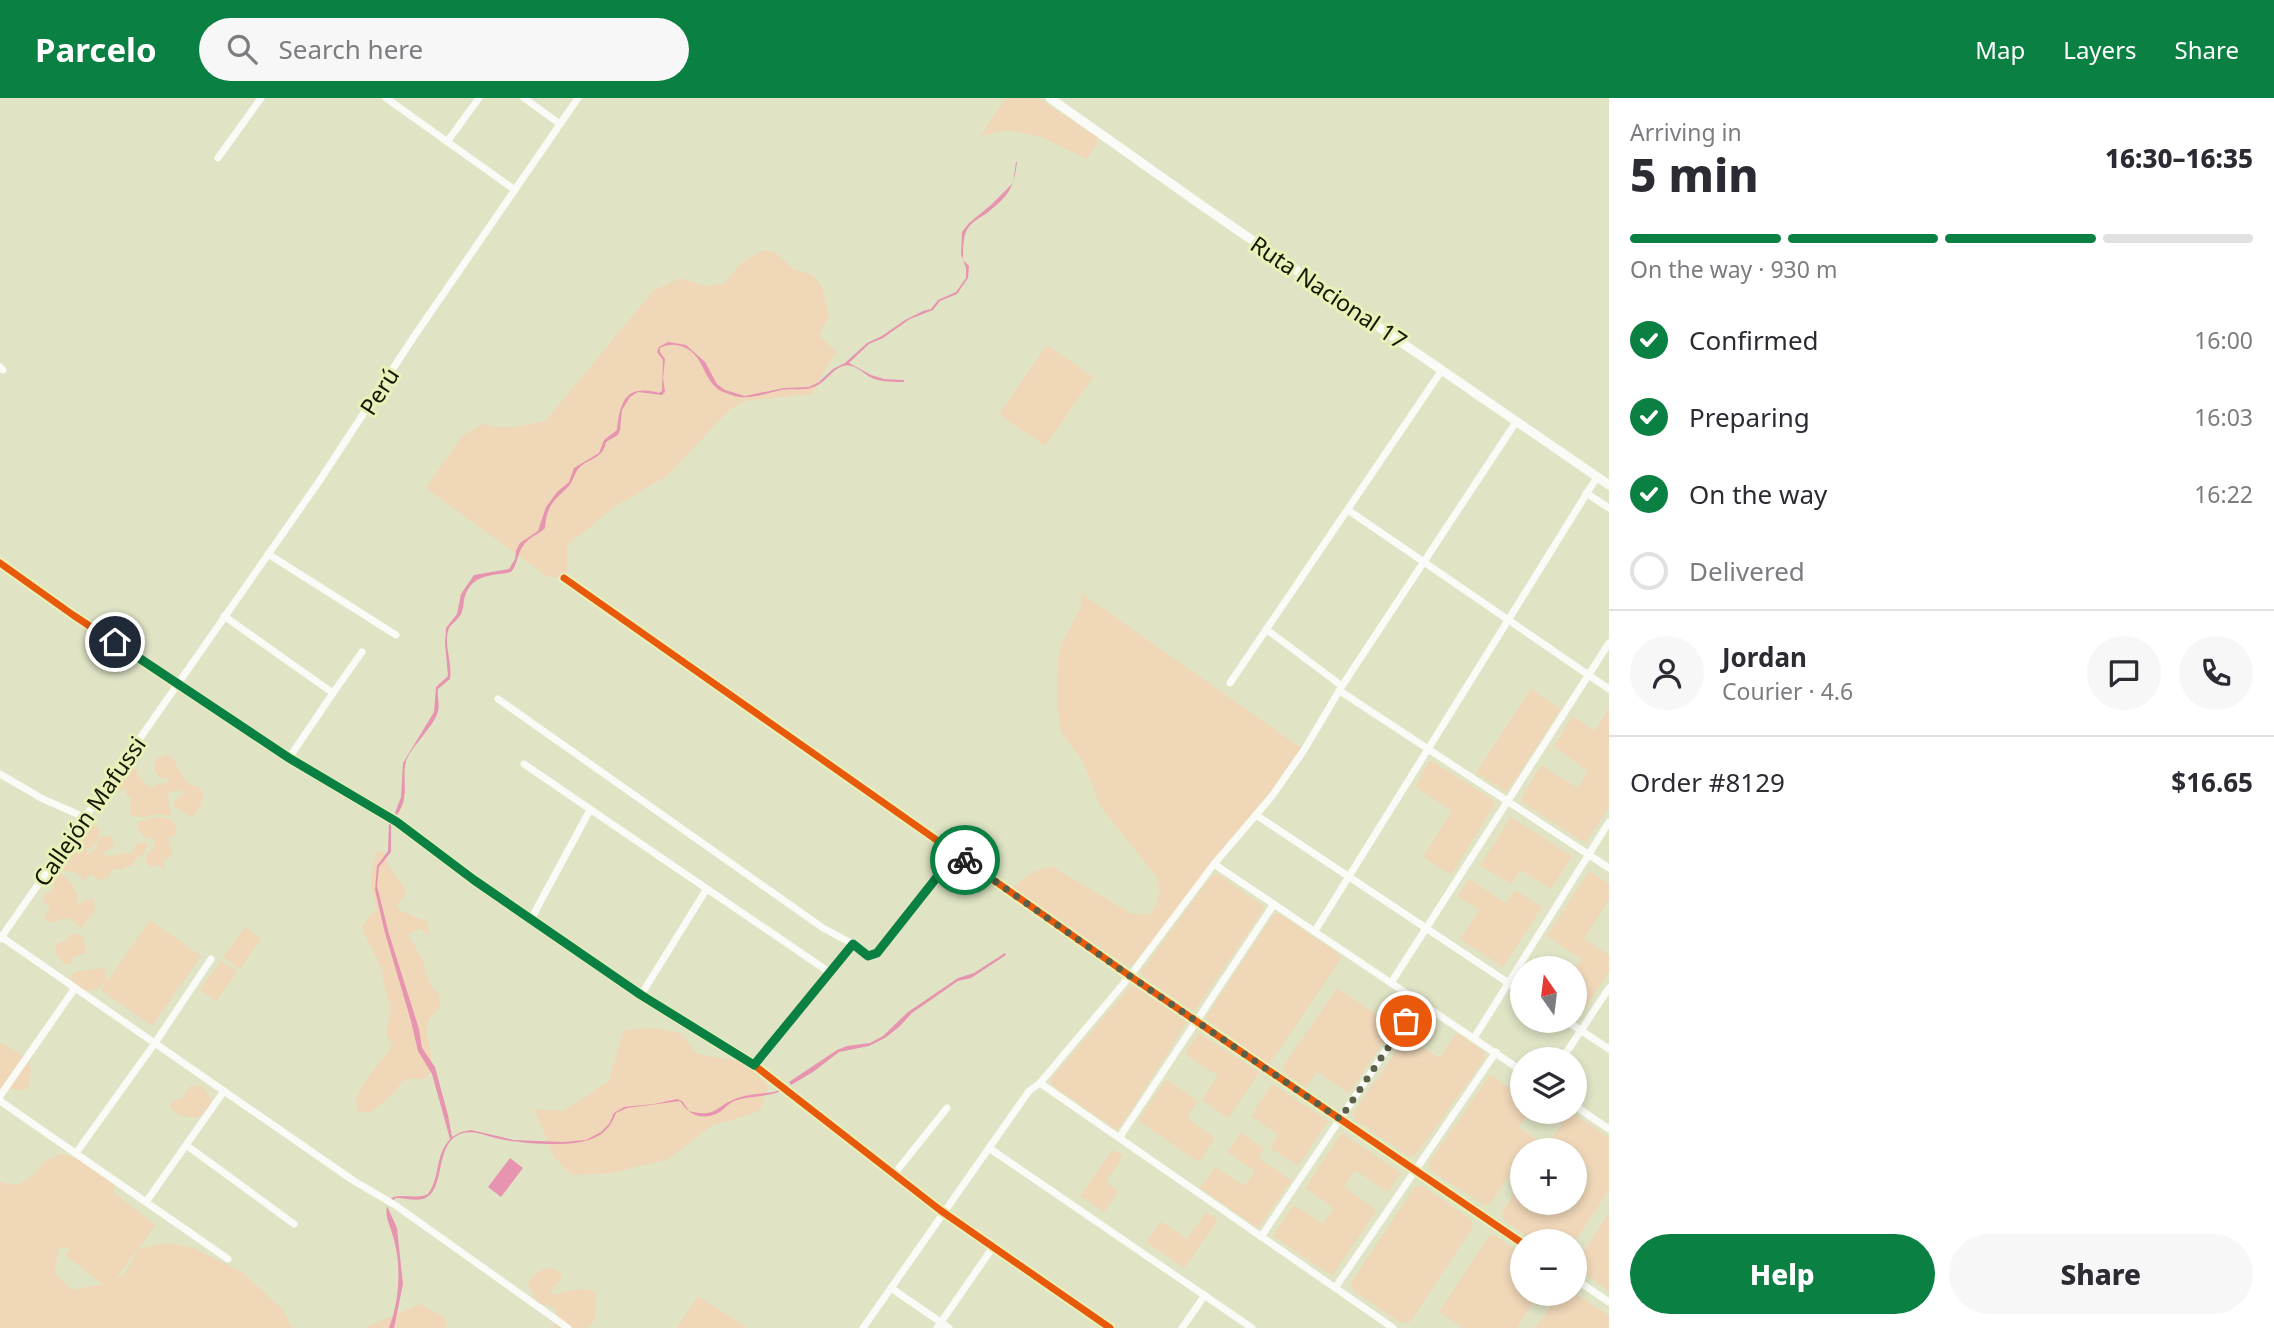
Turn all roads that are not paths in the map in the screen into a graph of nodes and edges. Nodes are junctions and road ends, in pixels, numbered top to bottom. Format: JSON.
{"nodes":[{"id":1,"x":261,"y":98,"type":"edge"},
{"id":2,"x":386,"y":98,"type":"edge"},
{"id":3,"x":479,"y":98,"type":"edge"},
{"id":4,"x":524,"y":98,"type":"edge"},
{"id":5,"x":578,"y":98,"type":"edge"},
{"id":6,"x":1050,"y":98,"type":"edge"},
{"id":7,"x":560,"y":124,"type":"junction"},
{"id":8,"x":447,"y":142,"type":"junction"},
{"id":9,"x":218,"y":158,"type":"dead end"},
{"id":10,"x":515,"y":190,"type":"junction"},
{"id":11,"x":1442,"y":370,"type":"junction"},
{"id":12,"x":1516,"y":422,"type":"junction"},
{"id":13,"x":1597,"y":477,"type":"junction"},
{"id":14,"x":1609,"y":485,"type":"edge"},
{"id":15,"x":1586,"y":493,"type":"junction"},
{"id":16,"x":1609,"y":508,"type":"edge"},
{"id":17,"x":1348,"y":510,"type":"junction"},
{"id":18,"x":268,"y":554,"type":"junction"},
{"id":19,"x":1423,"y":561,"type":"junction"},
{"id":20,"x":0,"y":563,"type":"edge"},
{"id":21,"x":565,"y":578,"type":"dead end"},
{"id":22,"x":224,"y":616,"type":"junction"},
{"id":23,"x":1508,"y":620,"type":"junction"},
{"id":24,"x":1266,"y":629,"type":"junction"},
{"id":25,"x":396,"y":635,"type":"dead end"},
{"id":26,"x":1609,"y":643,"type":"edge"},
{"id":27,"x":362,"y":652,"type":"dead end"},
{"id":28,"x":1589,"y":675,"type":"junction"},
{"id":29,"x":1230,"y":683,"type":"dead end"},
{"id":30,"x":177,"y":684,"type":"junction"},
{"id":31,"x":1341,"y":688,"type":"junction"},
{"id":32,"x":1609,"y":689,"type":"edge"},
{"id":33,"x":332,"y":693,"type":"junction"},
{"id":34,"x":498,"y":699,"type":"dead end"},
{"id":35,"x":1428,"y":748,"type":"junction"},
{"id":36,"x":289,"y":758,"type":"junction"},
{"id":37,"x":524,"y":764,"type":"dead end"},
{"id":38,"x":0,"y":774,"type":"edge"},
{"id":39,"x":1508,"y":801,"type":"junction"},
{"id":40,"x":590,"y":810,"type":"junction"},
{"id":41,"x":1256,"y":815,"type":"junction"},
{"id":42,"x":85,"y":817,"type":"junction"},
{"id":43,"x":1609,"y":821,"type":"edge"},
{"id":44,"x":956,"y":853,"type":"junction"},
{"id":45,"x":1588,"y":854,"type":"junction"},
{"id":46,"x":1214,"y":864,"type":"junction"},
{"id":47,"x":1609,"y":868,"type":"edge"},
{"id":48,"x":1348,"y":877,"type":"junction"},
{"id":49,"x":706,"y":890,"type":"junction"},
{"id":50,"x":1274,"y":904,"type":"junction"},
{"id":51,"x":531,"y":919,"type":"junction"},
{"id":52,"x":1426,"y":928,"type":"junction"},
{"id":53,"x":1315,"y":931,"type":"junction"},
{"id":54,"x":0,"y":937,"type":"edge"},
{"id":55,"x":853,"y":944,"type":"junction"},
{"id":56,"x":211,"y":959,"type":"dead end"},
{"id":57,"x":829,"y":972,"type":"junction"},
{"id":58,"x":1130,"y":976,"type":"junction"},
{"id":59,"x":1507,"y":982,"type":"junction"},
{"id":60,"x":1391,"y":983,"type":"junction"},
{"id":61,"x":1510,"y":984,"type":"edge"},
{"id":62,"x":75,"y":988,"type":"junction"},
{"id":63,"x":1609,"y":988,"type":"edge"},
{"id":64,"x":641,"y":995,"type":"junction"},
{"id":65,"x":1419,"y":1001,"type":"junction"},
{"id":66,"x":1196,"y":1021,"type":"junction"},
{"id":67,"x":1587,"y":1022,"type":"edge"},
{"id":68,"x":1584,"y":1033,"type":"edge"},
{"id":69,"x":1474,"y":1038,"type":"junction"},
{"id":70,"x":155,"y":1043,"type":"junction"},
{"id":71,"x":1609,"y":1049,"type":"edge"},
{"id":72,"x":1496,"y":1052,"type":"junction"},
{"id":73,"x":1510,"y":1062,"type":"edge"},
{"id":74,"x":754,"y":1065,"type":"junction"},
{"id":75,"x":1040,"y":1083,"type":"junction"},
{"id":76,"x":224,"y":1091,"type":"junction"},
{"id":77,"x":0,"y":1098,"type":"edge"},
{"id":78,"x":947,"y":1108,"type":"dead end"},
{"id":79,"x":1587,"y":1114,"type":"edge"},
{"id":80,"x":1340,"y":1119,"type":"junction"},
{"id":81,"x":1609,"y":1129,"type":"edge"},
{"id":82,"x":1119,"y":1138,"type":"junction"},
{"id":83,"x":186,"y":1145,"type":"junction"},
{"id":84,"x":989,"y":1148,"type":"junction"},
{"id":85,"x":76,"y":1153,"type":"junction"},
{"id":86,"x":1415,"y":1170,"type":"junction"},
{"id":87,"x":895,"y":1173,"type":"junction"},
{"id":88,"x":146,"y":1202,"type":"junction"},
{"id":89,"x":944,"y":1213,"type":"junction"},
{"id":90,"x":294,"y":1224,"type":"dead end"},
{"id":91,"x":1510,"y":1235,"type":"edge"},
{"id":92,"x":1261,"y":1237,"type":"junction"},
{"id":93,"x":993,"y":1247,"type":"junction"},
{"id":94,"x":228,"y":1259,"type":"dead end"},
{"id":95,"x":1335,"y":1287,"type":"junction"},
{"id":96,"x":1587,"y":1287,"type":"edge"},
{"id":97,"x":891,"y":1288,"type":"junction"},
{"id":98,"x":1205,"y":1295,"type":"junction"},
{"id":99,"x":1609,"y":1302,"type":"edge"},
{"id":100,"x":1382,"y":1321,"type":"junction"},
{"id":101,"x":939,"y":1325,"type":"edge"},
{"id":102,"x":568,"y":1328,"type":"edge"},
{"id":103,"x":863,"y":1328,"type":"edge"},
{"id":104,"x":949,"y":1328,"type":"edge"},
{"id":105,"x":1110,"y":1328,"type":"edge"},
{"id":106,"x":1182,"y":1328,"type":"edge"},
{"id":107,"x":1252,"y":1328,"type":"edge"},
{"id":108,"x":1377,"y":1328,"type":"edge"},
{"id":109,"x":1393,"y":1328,"type":"edge"}],
"edges":[{"from":1,"to":9,"type":"street"},
{"from":2,"to":8,"type":"street"},
{"from":3,"to":8,"type":"street"},
{"from":4,"to":7,"type":"street"},
{"from":5,"to":7,"type":"street","name":"Perú"},
{"from":6,"to":11,"type":"street","name":"Ruta Nacional 17"},
{"from":7,"to":10,"type":"street","name":"Perú"},
{"from":8,"to":10,"type":"street"},
{"from":10,"to":18,"type":"street","name":"Perú"},
{"from":11,"to":12,"type":"street","name":"Ruta Nacional 17"},
{"from":11,"to":17,"type":"street"},
{"from":12,"to":13,"type":"street","name":"Ruta Nacional 17"},
{"from":12,"to":19,"type":"street"},
{"from":13,"to":14,"type":"street","name":"Ruta Nacional 17"},
{"from":13,"to":15,"type":"street"},
{"from":15,"to":16,"type":"street"},
{"from":15,"to":23,"type":"street"},
{"from":17,"to":19,"type":"street"},
{"from":17,"to":24,"type":"street"},
{"from":18,"to":22,"type":"street","name":"Perú"},
{"from":18,"to":25,"type":"street"},
{"from":19,"to":23,"type":"street"},
{"from":19,"to":31,"type":"street"},
{"from":20,"to":30,"type":"street"},
{"from":21,"to":44,"type":"street"},
{"from":22,"to":30,"type":"street","name":"Perú"},
{"from":22,"to":33,"type":"street"},
{"from":23,"to":28,"type":"street"},
{"from":23,"to":35,"type":"street"},
{"from":24,"to":29,"type":"street"},
{"from":24,"to":31,"type":"street"},
{"from":26,"to":28,"type":"street"},
{"from":27,"to":33,"type":"street"},
{"from":28,"to":32,"type":"street"},
{"from":28,"to":39,"type":"street"},
{"from":30,"to":36,"type":"street"},
{"from":30,"to":42,"type":"street","name":"Callejón Mafussi"},
{"from":31,"to":35,"type":"street"},
{"from":31,"to":41,"type":"street"},
{"from":33,"to":36,"type":"street"},
{"from":34,"to":55,"type":"street"},
{"from":35,"to":39,"type":"street"},
{"from":35,"to":48,"type":"street"},
{"from":36,"to":51,"type":"street"},
{"from":37,"to":40,"type":"street"},
{"from":38,"to":42,"type":"street"},
{"from":39,"to":45,"type":"street"},
{"from":39,"to":52,"type":"street"},
{"from":40,"to":49,"type":"street"},
{"from":40,"to":51,"type":"street"},
{"from":41,"to":46,"type":"street"},
{"from":41,"to":48,"type":"street"},
{"from":42,"to":54,"type":"street","name":"Callejón Mafussi"},
{"from":43,"to":45,"type":"street"},
{"from":44,"to":55,"type":"street"},
{"from":44,"to":58,"type":"street"},
{"from":45,"to":47,"type":"street"},
{"from":45,"to":59,"type":"street"},
{"from":46,"to":50,"type":"street"},
{"from":46,"to":58,"type":"street"},
{"from":48,"to":52,"type":"street"},
{"from":48,"to":53,"type":"street"},
{"from":49,"to":57,"type":"street"},
{"from":49,"to":64,"type":"street"},
{"from":50,"to":53,"type":"street"},
{"from":50,"to":66,"type":"street"},
{"from":51,"to":64,"type":"street"},
{"from":52,"to":59,"type":"street"},
{"from":52,"to":60,"type":"street"},
{"from":53,"to":60,"type":"street"},
{"from":54,"to":62,"type":"street"},
{"from":55,"to":57,"type":"street"},
{"from":56,"to":70,"type":"street"},
{"from":57,"to":74,"type":"street"},
{"from":58,"to":66,"type":"street"},
{"from":58,"to":75,"type":"street"},
{"from":59,"to":61,"type":"street"},
{"from":59,"to":69,"type":"street"},
{"from":60,"to":65,"type":"street"},
{"from":62,"to":70,"type":"street"},
{"from":62,"to":77,"type":"street"},
{"from":63,"to":67,"type":"street"},
{"from":64,"to":74,"type":"street"},
{"from":65,"to":69,"type":"street"},
{"from":65,"to":80,"type":"street"},
{"from":66,"to":80,"type":"street"},
{"from":66,"to":82,"type":"street"},
{"from":68,"to":71,"type":"street"},
{"from":69,"to":72,"type":"street"},
{"from":70,"to":76,"type":"street"},
{"from":70,"to":85,"type":"street"},
{"from":72,"to":73,"type":"street"},
{"from":72,"to":86,"type":"street"},
{"from":74,"to":87,"type":"street"},
{"from":75,"to":82,"type":"street"},
{"from":75,"to":84,"type":"street"},
{"from":76,"to":83,"type":"street"},
{"from":76,"to":102,"type":"street"},
{"from":77,"to":85,"type":"street"},
{"from":78,"to":87,"type":"street"},
{"from":79,"to":81,"type":"street"},
{"from":80,"to":86,"type":"street"},
{"from":80,"to":92,"type":"street"},
{"from":82,"to":92,"type":"street"},
{"from":83,"to":88,"type":"street"},
{"from":83,"to":90,"type":"street"},
{"from":84,"to":89,"type":"street"},
{"from":84,"to":98,"type":"street"},
{"from":85,"to":88,"type":"street"},
{"from":86,"to":91,"type":"street"},
{"from":86,"to":95,"type":"street"},
{"from":87,"to":89,"type":"street"},
{"from":88,"to":94,"type":"street"},
{"from":89,"to":93,"type":"street"},
{"from":89,"to":97,"type":"street"},
{"from":92,"to":95,"type":"street"},
{"from":93,"to":101,"type":"street"},
{"from":93,"to":105,"type":"street"},
{"from":95,"to":100,"type":"street"},
{"from":96,"to":99,"type":"street"},
{"from":97,"to":101,"type":"street"},
{"from":97,"to":103,"type":"street"},
{"from":98,"to":106,"type":"street"},
{"from":98,"to":107,"type":"street"},
{"from":100,"to":108,"type":"street"},
{"from":100,"to":109,"type":"street"},
{"from":101,"to":104,"type":"street"}]}
